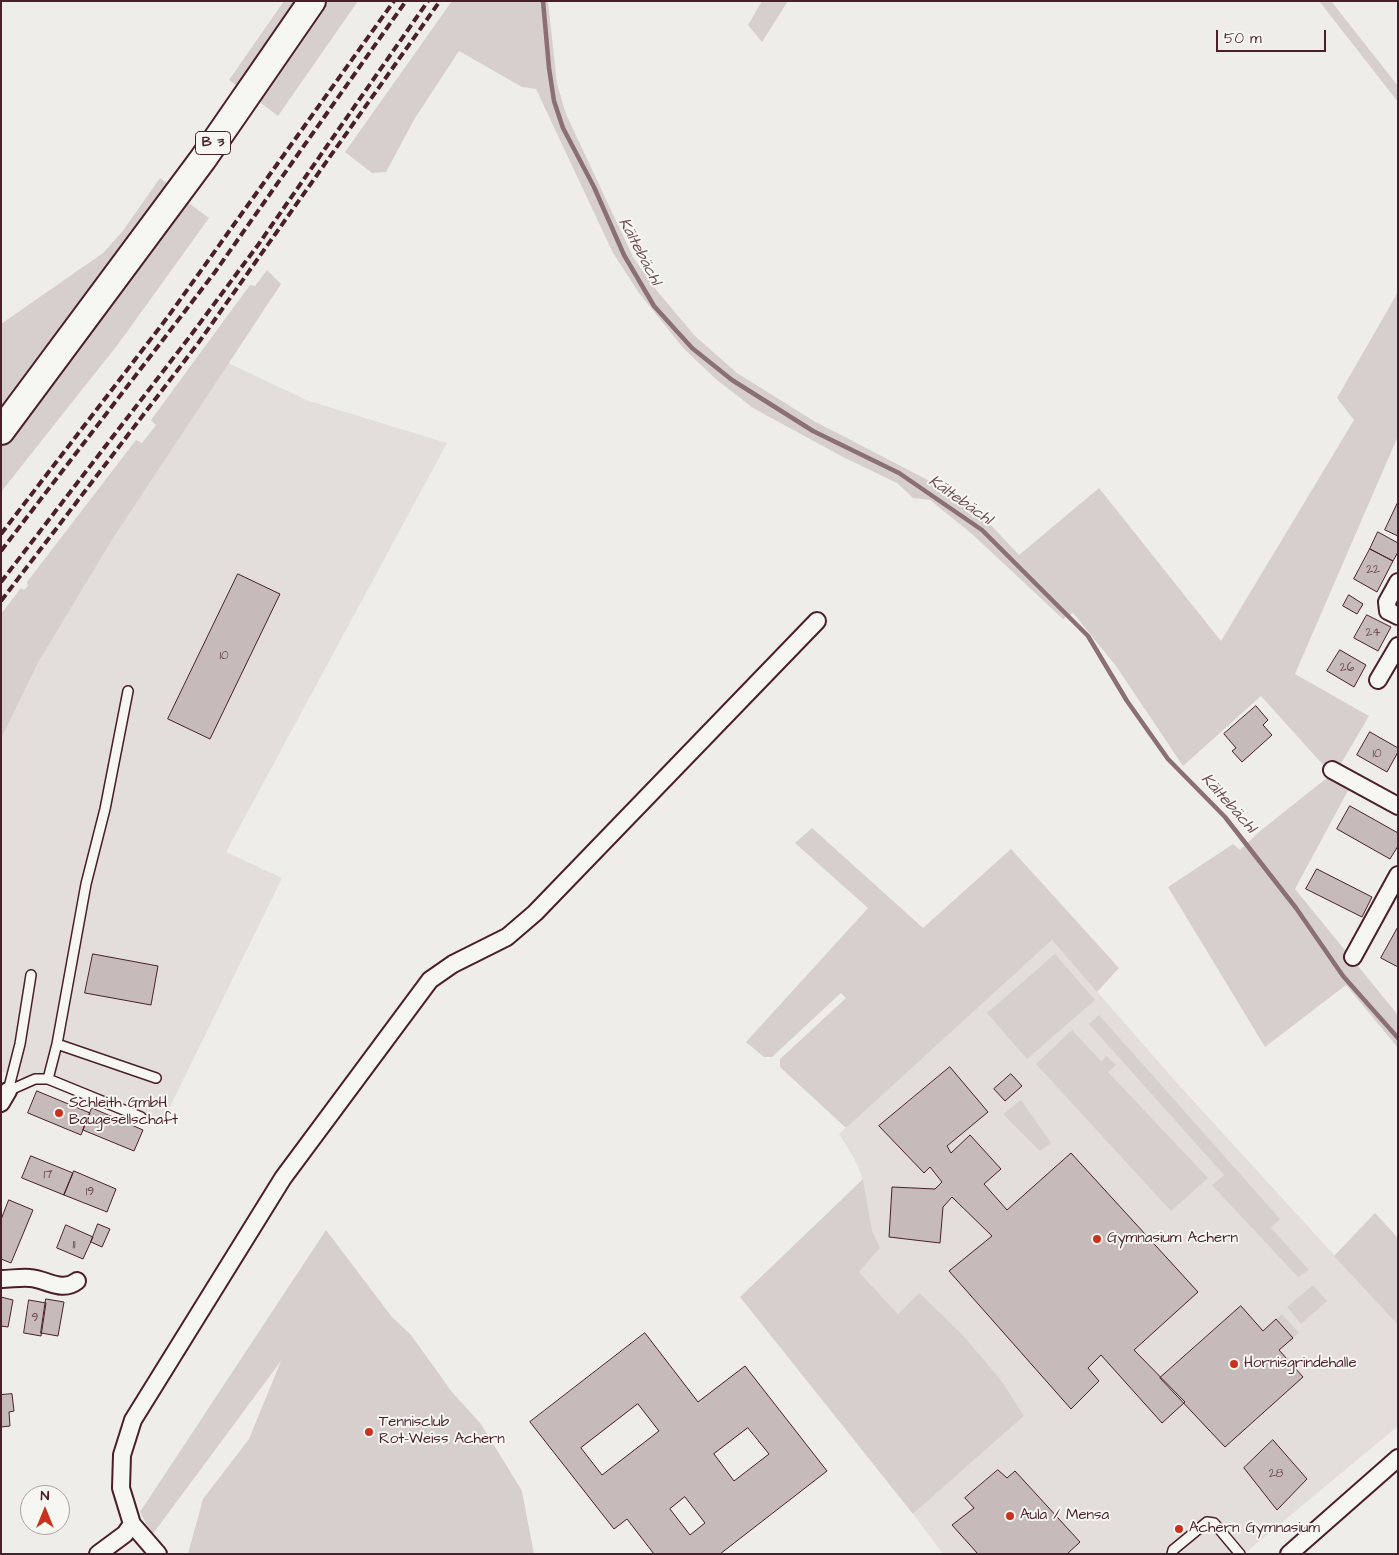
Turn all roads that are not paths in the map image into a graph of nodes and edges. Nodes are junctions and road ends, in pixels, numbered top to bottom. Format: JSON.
{"nodes":[{"id":1,"x":312,"y":1,"type":"edge"},
{"id":2,"x":1,"y":431,"type":"edge"},
{"id":3,"x":1398,"y":582,"type":"edge"},
{"id":4,"x":1398,"y":616,"type":"edge"},
{"id":5,"x":817,"y":621,"type":"dead end"},
{"id":6,"x":1398,"y":646,"type":"edge"},
{"id":7,"x":1378,"y":680,"type":"dead end"},
{"id":8,"x":128,"y":691,"type":"dead end"},
{"id":9,"x":1332,"y":770,"type":"dead end"},
{"id":10,"x":1398,"y":806,"type":"edge"},
{"id":11,"x":1398,"y":874,"type":"edge"},
{"id":12,"x":1353,"y":957,"type":"dead end"},
{"id":13,"x":31,"y":975,"type":"dead end"},
{"id":14,"x":57,"y":1044,"type":"junction"},
{"id":15,"x":156,"y":1078,"type":"dead end"},
{"id":16,"x":48,"y":1079,"type":"junction"},
{"id":17,"x":4,"y":1097,"type":"edge"},
{"id":18,"x":141,"y":1117,"type":"dead end"},
{"id":19,"x":1,"y":1279,"type":"edge"},
{"id":20,"x":77,"y":1281,"type":"dead end"},
{"id":21,"x":1398,"y":1458,"type":"edge"},
{"id":22,"x":132,"y":1524,"type":"junction"},
{"id":23,"x":98,"y":1554,"type":"edge"},
{"id":24,"x":158,"y":1554,"type":"edge"},
{"id":25,"x":1172,"y":1554,"type":"edge"},
{"id":26,"x":1240,"y":1554,"type":"edge"},
{"id":27,"x":1289,"y":1554,"type":"edge"}],
"edges":[{"from":1,"to":2,"type":"main road","number":"B 3"},
{"from":3,"to":4,"type":"street"},
{"from":5,"to":22,"type":"street"},
{"from":6,"to":7,"type":"street"},
{"from":8,"to":14,"type":"lane"},
{"from":9,"to":10,"type":"street"},
{"from":11,"to":12,"type":"street"},
{"from":13,"to":17,"type":"lane"},
{"from":14,"to":15,"type":"lane"},
{"from":14,"to":16,"type":"lane"},
{"from":16,"to":17,"type":"lane"},
{"from":16,"to":18,"type":"lane"},
{"from":19,"to":20,"type":"street"},
{"from":21,"to":27,"type":"street"},
{"from":22,"to":23,"type":"street"},
{"from":22,"to":24,"type":"street"},
{"from":25,"to":26,"type":"lane"}]}
